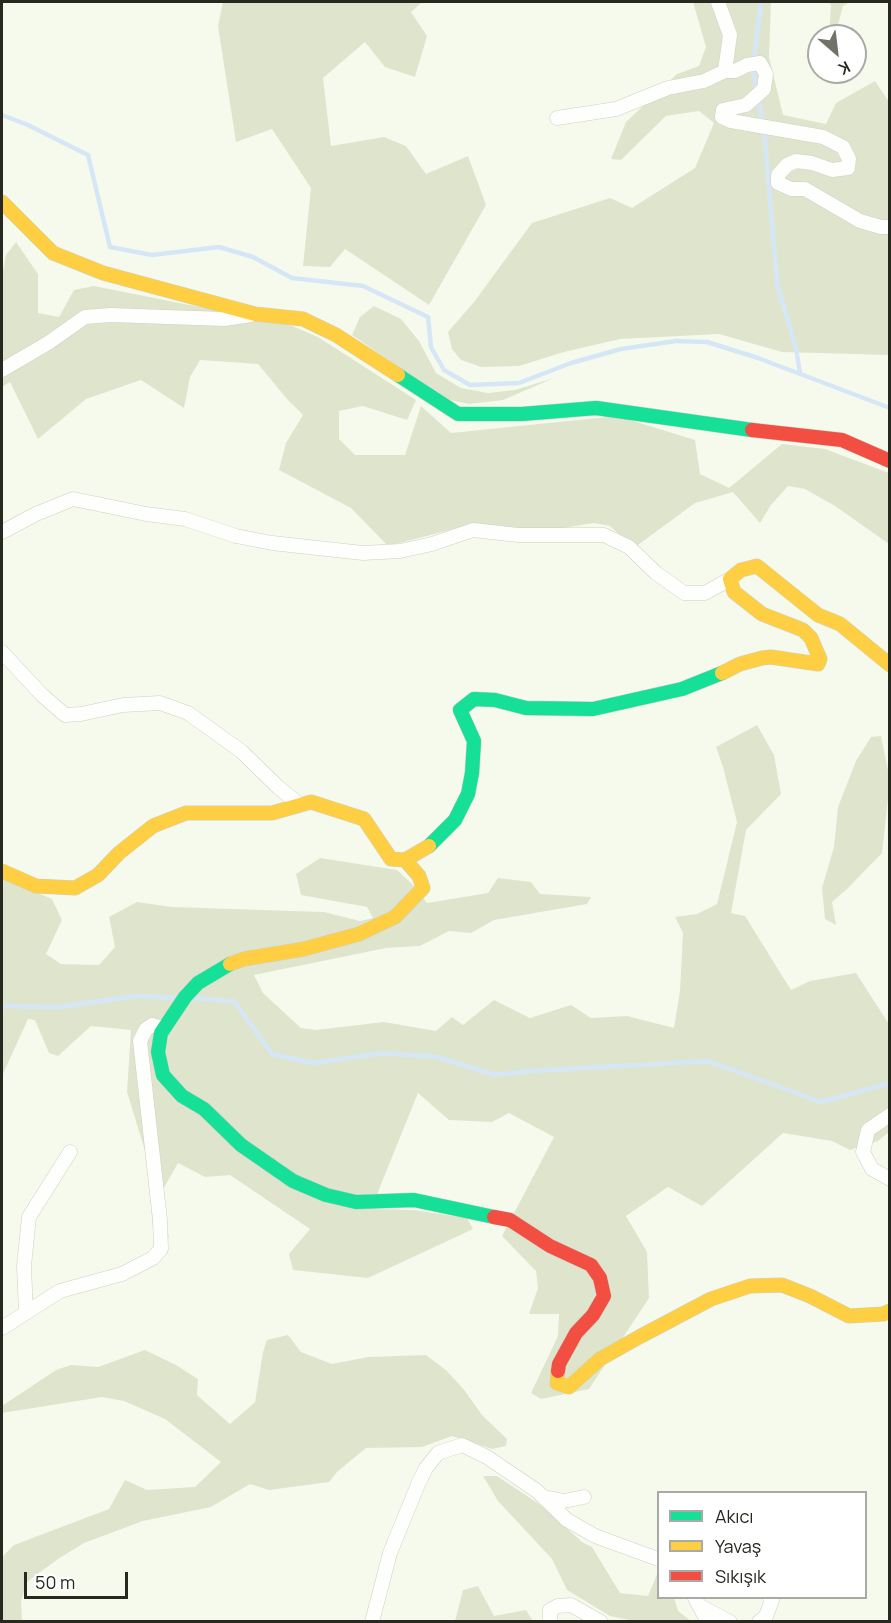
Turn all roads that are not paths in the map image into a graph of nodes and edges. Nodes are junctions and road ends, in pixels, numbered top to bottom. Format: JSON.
{"nodes":[{"id":1,"x":718,"y":2,"type":"edge"},
{"id":2,"x":725,"y":71,"type":"junction"},
{"id":3,"x":557,"y":118,"type":"dead end"},
{"id":4,"x":2,"y":202,"type":"edge"},
{"id":5,"x":890,"y":227,"type":"edge"},
{"id":6,"x":255,"y":314,"type":"junction"},
{"id":7,"x":2,"y":370,"type":"edge"},
{"id":8,"x":890,"y":461,"type":"edge"},
{"id":9,"x":2,"y":532,"type":"edge"},
{"id":10,"x":730,"y":579,"type":"junction"},
{"id":11,"x":2,"y":652,"type":"edge"},
{"id":12,"x":890,"y":665,"type":"edge"},
{"id":13,"x":300,"y":805,"type":"junction"},
{"id":14,"x":405,"y":860,"type":"junction"},
{"id":15,"x":2,"y":871,"type":"edge"},
{"id":16,"x":164,"y":1028,"type":"junction"},
{"id":17,"x":890,"y":1115,"type":"edge"},
{"id":18,"x":70,"y":1152,"type":"dead end"},
{"id":19,"x":890,"y":1179,"type":"edge"},
{"id":20,"x":890,"y":1311,"type":"edge"},
{"id":21,"x":26,"y":1313,"type":"junction"},
{"id":22,"x":2,"y":1328,"type":"edge"},
{"id":23,"x":544,"y":1497,"type":"junction"},
{"id":24,"x":584,"y":1497,"type":"dead end"},
{"id":25,"x":657,"y":1559,"type":"edge"},
{"id":26,"x":771,"y":1599,"type":"edge"},
{"id":27,"x":698,"y":1602,"type":"edge"},
{"id":28,"x":372,"y":1622,"type":"edge"},
{"id":29,"x":550,"y":1622,"type":"edge"},
{"id":30,"x":601,"y":1622,"type":"edge"},
{"id":31,"x":708,"y":1622,"type":"edge"},
{"id":32,"x":730,"y":1622,"type":"edge"},
{"id":33,"x":759,"y":1622,"type":"edge"}],
"edges":[{"from":1,"to":2,"type":"street"},
{"from":2,"to":3,"type":"street"},
{"from":2,"to":5,"type":"street"},
{"from":4,"to":6,"type":"street"},
{"from":6,"to":7,"type":"street"},
{"from":6,"to":8,"type":"street"},
{"from":9,"to":10,"type":"street"},
{"from":10,"to":12,"type":"street"},
{"from":10,"to":14,"type":"street"},
{"from":11,"to":13,"type":"street"},
{"from":13,"to":14,"type":"street"},
{"from":13,"to":15,"type":"street"},
{"from":14,"to":16,"type":"street"},
{"from":16,"to":20,"type":"street"},
{"from":16,"to":21,"type":"street"},
{"from":17,"to":19,"type":"street"},
{"from":18,"to":21,"type":"street"},
{"from":21,"to":22,"type":"street"},
{"from":23,"to":24,"type":"street"},
{"from":23,"to":25,"type":"street"},
{"from":23,"to":28,"type":"street"},
{"from":26,"to":33,"type":"street"},
{"from":27,"to":31,"type":"street"},
{"from":27,"to":32,"type":"street"},
{"from":29,"to":30,"type":"street"}]}
